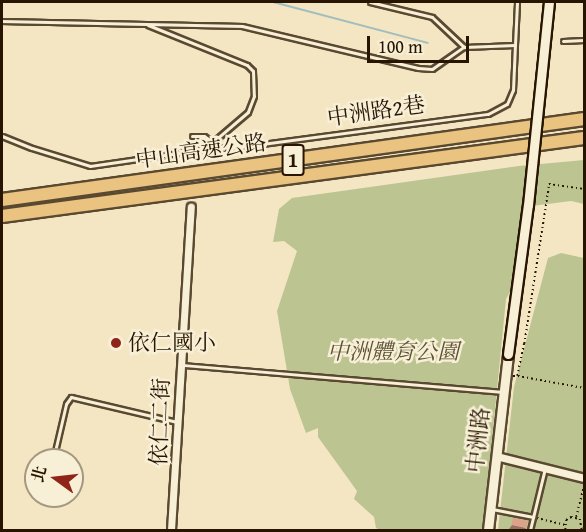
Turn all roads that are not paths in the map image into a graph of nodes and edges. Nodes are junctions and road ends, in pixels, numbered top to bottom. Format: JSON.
{"nodes":[{"id":1,"x":370,"y":2,"type":"edge"},
{"id":2,"x":517,"y":2,"type":"edge"},
{"id":3,"x":549,"y":2,"type":"edge"},
{"id":4,"x":2,"y":21,"type":"edge"},
{"id":5,"x":146,"y":24,"type":"junction"},
{"id":6,"x":585,"y":40,"type":"edge"},
{"id":7,"x":563,"y":41,"type":"dead end"},
{"id":8,"x":515,"y":45,"type":"junction"},
{"id":9,"x":464,"y":46,"type":"junction"},
{"id":10,"x":585,"y":119,"type":"edge"},
{"id":11,"x":2,"y":136,"type":"edge"},
{"id":12,"x":192,"y":136,"type":"dead end"},
{"id":13,"x":585,"y":138,"type":"edge"},
{"id":14,"x":214,"y":141,"type":"junction"},
{"id":15,"x":220,"y":147,"type":"junction"},
{"id":16,"x":2,"y":200,"type":"edge"},
{"id":17,"x":191,"y":207,"type":"dead end"},
{"id":18,"x":2,"y":216,"type":"edge"},
{"id":19,"x":181,"y":364,"type":"junction"},
{"id":20,"x":503,"y":392,"type":"junction"},
{"id":21,"x":177,"y":422,"type":"junction"},
{"id":22,"x":56,"y":448,"type":"edge"},
{"id":23,"x":496,"y":456,"type":"junction"},
{"id":24,"x":545,"y":468,"type":"junction"},
{"id":25,"x":585,"y":479,"type":"edge"},
{"id":26,"x":490,"y":508,"type":"junction"},
{"id":27,"x":533,"y":517,"type":"junction"},
{"id":28,"x":171,"y":531,"type":"edge"},
{"id":29,"x":488,"y":531,"type":"edge"},
{"id":30,"x":530,"y":531,"type":"edge"}],
"edges":[{"from":1,"to":9,"type":"lane"},
{"from":2,"to":8,"type":"lane","name":"中洲路2巷"},
{"from":3,"to":20,"type":"street","name":"中洲路","bridge":true},
{"from":4,"to":5,"type":"lane"},
{"from":5,"to":9,"type":"lane"},
{"from":5,"to":14,"type":"lane"},
{"from":6,"to":7,"type":"lane"},
{"from":8,"to":9,"type":"lane"},
{"from":8,"to":15,"type":"lane","name":"中洲路2巷"},
{"from":10,"to":16,"type":"highway","name":"中山高速公路","number":"1"},
{"from":11,"to":15,"type":"lane","name":"中洲路2巷"},
{"from":12,"to":14,"type":"lane"},
{"from":13,"to":18,"type":"highway","name":"中山高速公路","number":"1"},
{"from":14,"to":15,"type":"lane"},
{"from":17,"to":19,"type":"street","name":"依仁二街"},
{"from":19,"to":20,"type":"lane"},
{"from":19,"to":21,"type":"street","name":"依仁二街"},
{"from":20,"to":23,"type":"street","name":"中洲路"},
{"from":21,"to":22,"type":"lane"},
{"from":21,"to":28,"type":"street","name":"依仁二街"},
{"from":23,"to":24,"type":"street"},
{"from":23,"to":26,"type":"street","name":"中洲路"},
{"from":24,"to":25,"type":"street"},
{"from":24,"to":27,"type":"lane"},
{"from":26,"to":27,"type":"lane"},
{"from":26,"to":29,"type":"street","name":"中洲路"},
{"from":27,"to":30,"type":"lane"}]}
